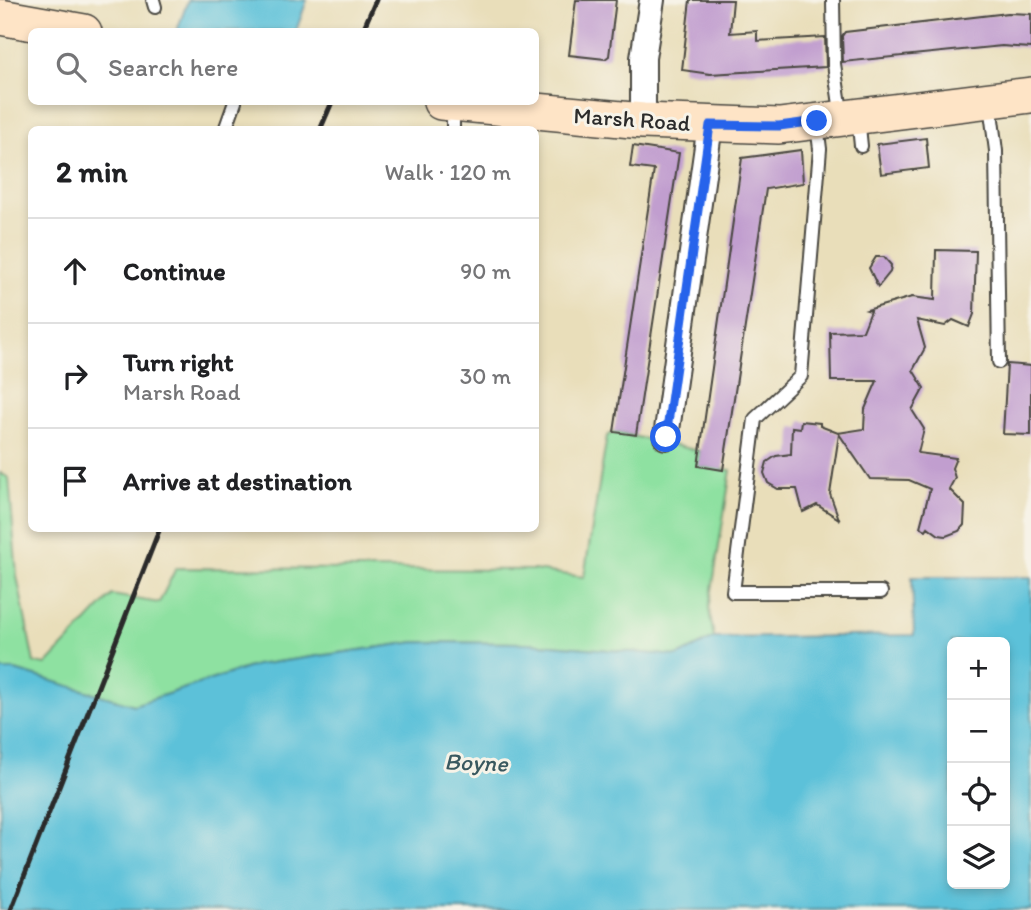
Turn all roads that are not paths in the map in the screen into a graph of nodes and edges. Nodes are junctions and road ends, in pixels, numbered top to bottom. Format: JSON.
{"nodes":[{"id":1,"x":652,"y":0,"type":"edge"},
{"id":2,"x":833,"y":0,"type":"edge"},
{"id":3,"x":13,"y":15,"type":"edge"},
{"id":4,"x":68,"y":28,"type":"edge"},
{"id":5,"x":1031,"y":95,"type":"edge"},
{"id":6,"x":989,"y":100,"type":"junction"},
{"id":7,"x":234,"y":105,"type":"edge"},
{"id":8,"x":450,"y":109,"type":"edge"},
{"id":9,"x":643,"y":121,"type":"junction"},
{"id":10,"x":710,"y":125,"type":"junction"},
{"id":11,"x":226,"y":126,"type":"edge"},
{"id":12,"x":844,"y":126,"type":"junction"},
{"id":13,"x":999,"y":362,"type":"dead end"},
{"id":14,"x":666,"y":437,"type":"dead end"},
{"id":15,"x":881,"y":592,"type":"dead end"}],
"edges":[{"from":1,"to":9,"type":"street"},
{"from":2,"to":12,"type":"lane"},
{"from":3,"to":4,"type":"main road"},
{"from":5,"to":6,"type":"main road","name":"Marsh Road"},
{"from":6,"to":12,"type":"main road","name":"Marsh Road"},
{"from":6,"to":13,"type":"lane"},
{"from":7,"to":11,"type":"lane"},
{"from":8,"to":9,"type":"main road","name":"Marsh Road"},
{"from":9,"to":10,"type":"main road","name":"Marsh Road"},
{"from":10,"to":12,"type":"main road","name":"Marsh Road"},
{"from":10,"to":14,"type":"street"},
{"from":12,"to":15,"type":"lane"}]}
